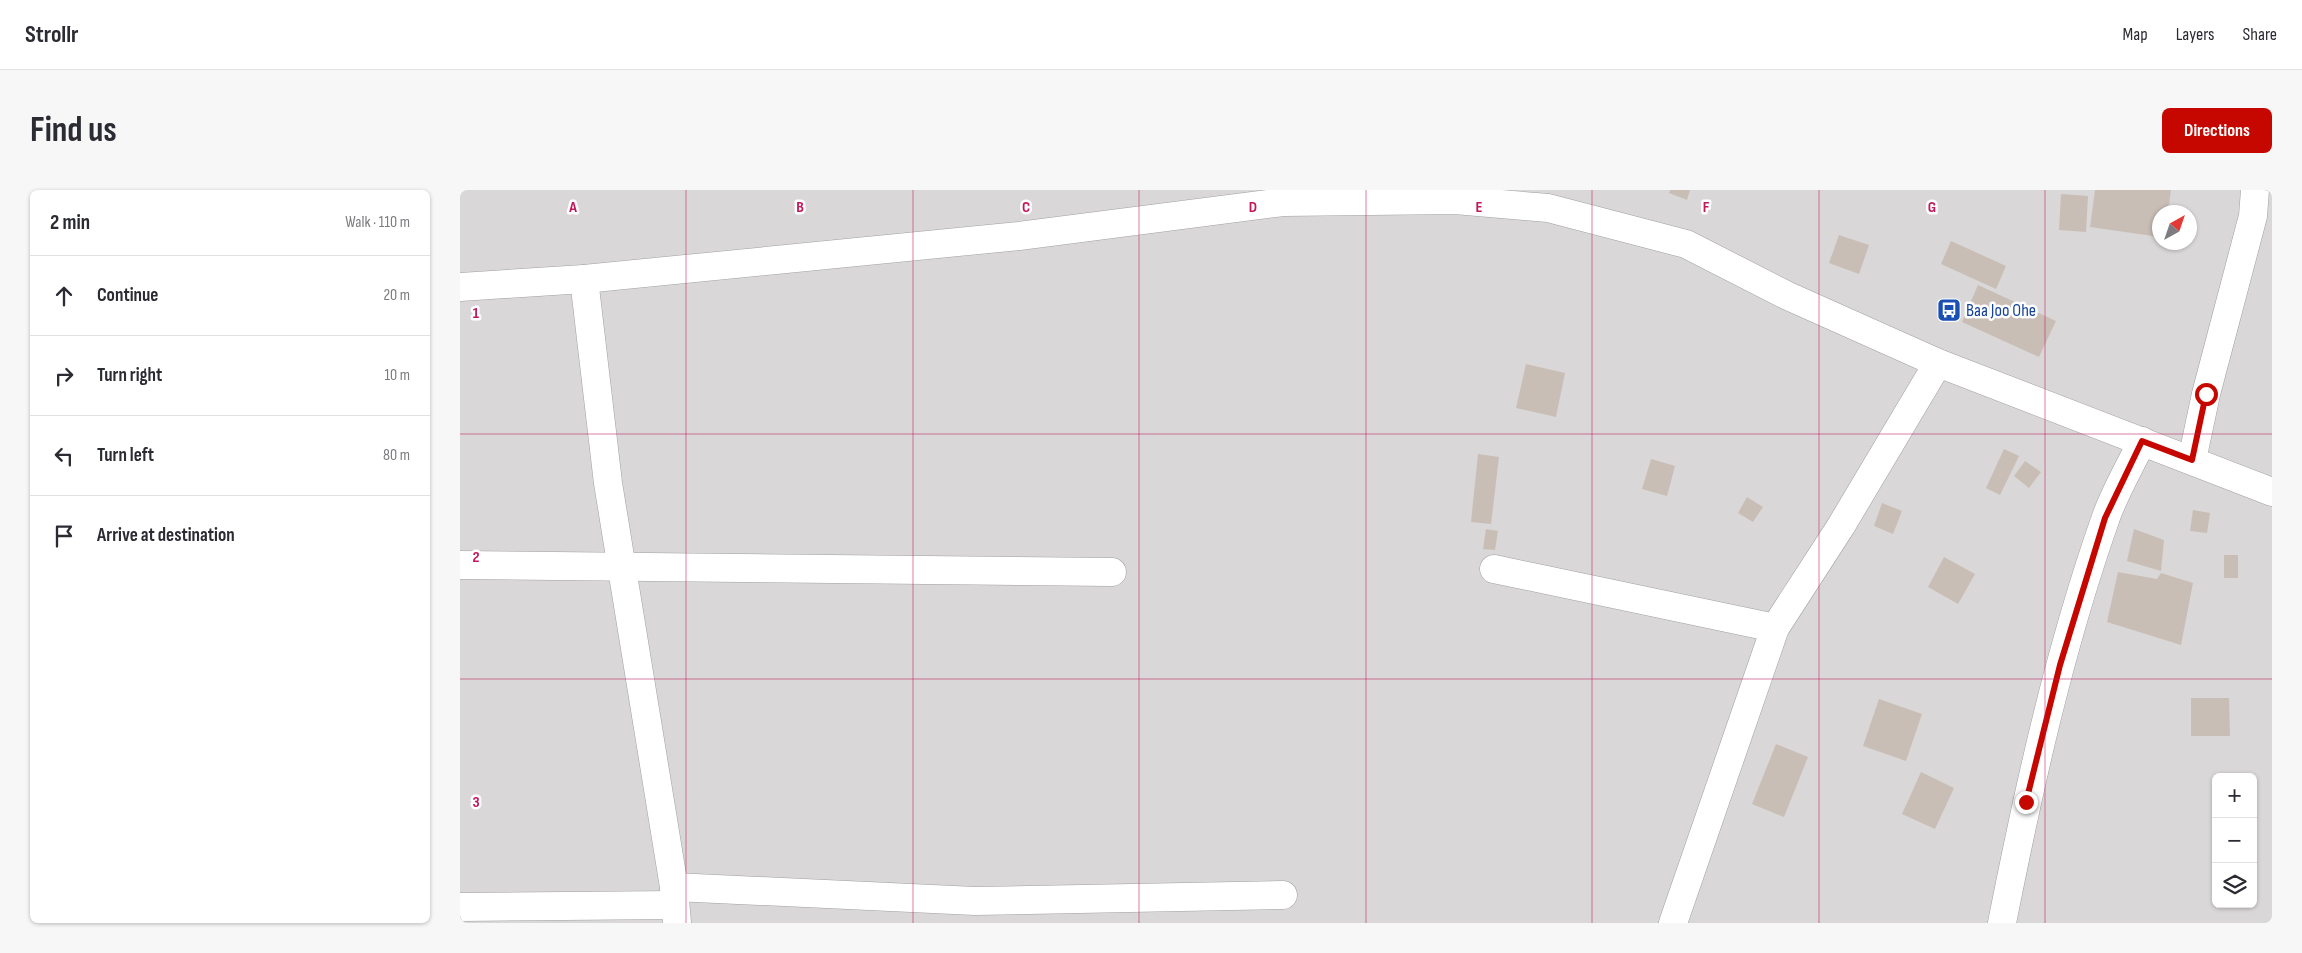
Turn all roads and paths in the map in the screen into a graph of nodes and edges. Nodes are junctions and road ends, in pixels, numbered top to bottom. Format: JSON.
{"nodes":[{"id":1,"x":2255,"y":190,"type":"edge"},
{"id":2,"x":1284,"y":196,"type":"edge"},
{"id":3,"x":584,"y":280,"type":"junction"},
{"id":4,"x":460,"y":287,"type":"edge"},
{"id":5,"x":1938,"y":363,"type":"junction"},
{"id":6,"x":2142,"y":441,"type":"junction"},
{"id":7,"x":2192,"y":460,"type":"junction"},
{"id":8,"x":2272,"y":492,"type":"edge"},
{"id":9,"x":460,"y":565,"type":"edge"},
{"id":10,"x":623,"y":566,"type":"junction"},
{"id":11,"x":1494,"y":569,"type":"dead end"},
{"id":12,"x":1112,"y":572,"type":"dead end"},
{"id":13,"x":1775,"y":628,"type":"junction"},
{"id":14,"x":1283,"y":895,"type":"dead end"},
{"id":15,"x":676,"y":905,"type":"edge"},
{"id":16,"x":460,"y":907,"type":"edge"},
{"id":17,"x":1673,"y":923,"type":"edge"},
{"id":18,"x":2002,"y":923,"type":"edge"}],
"edges":[{"from":1,"to":7,"type":"street"},
{"from":2,"to":3,"type":"street"},
{"from":2,"to":5,"type":"street"},
{"from":3,"to":4,"type":"street"},
{"from":3,"to":10,"type":"street"},
{"from":5,"to":6,"type":"street"},
{"from":5,"to":13,"type":"street"},
{"from":6,"to":7,"type":"street"},
{"from":6,"to":18,"type":"street"},
{"from":7,"to":8,"type":"street"},
{"from":9,"to":10,"type":"street"},
{"from":10,"to":12,"type":"street"},
{"from":10,"to":15,"type":"street"},
{"from":11,"to":13,"type":"street"},
{"from":13,"to":17,"type":"street"},
{"from":14,"to":15,"type":"street"},
{"from":15,"to":16,"type":"street"}]}
